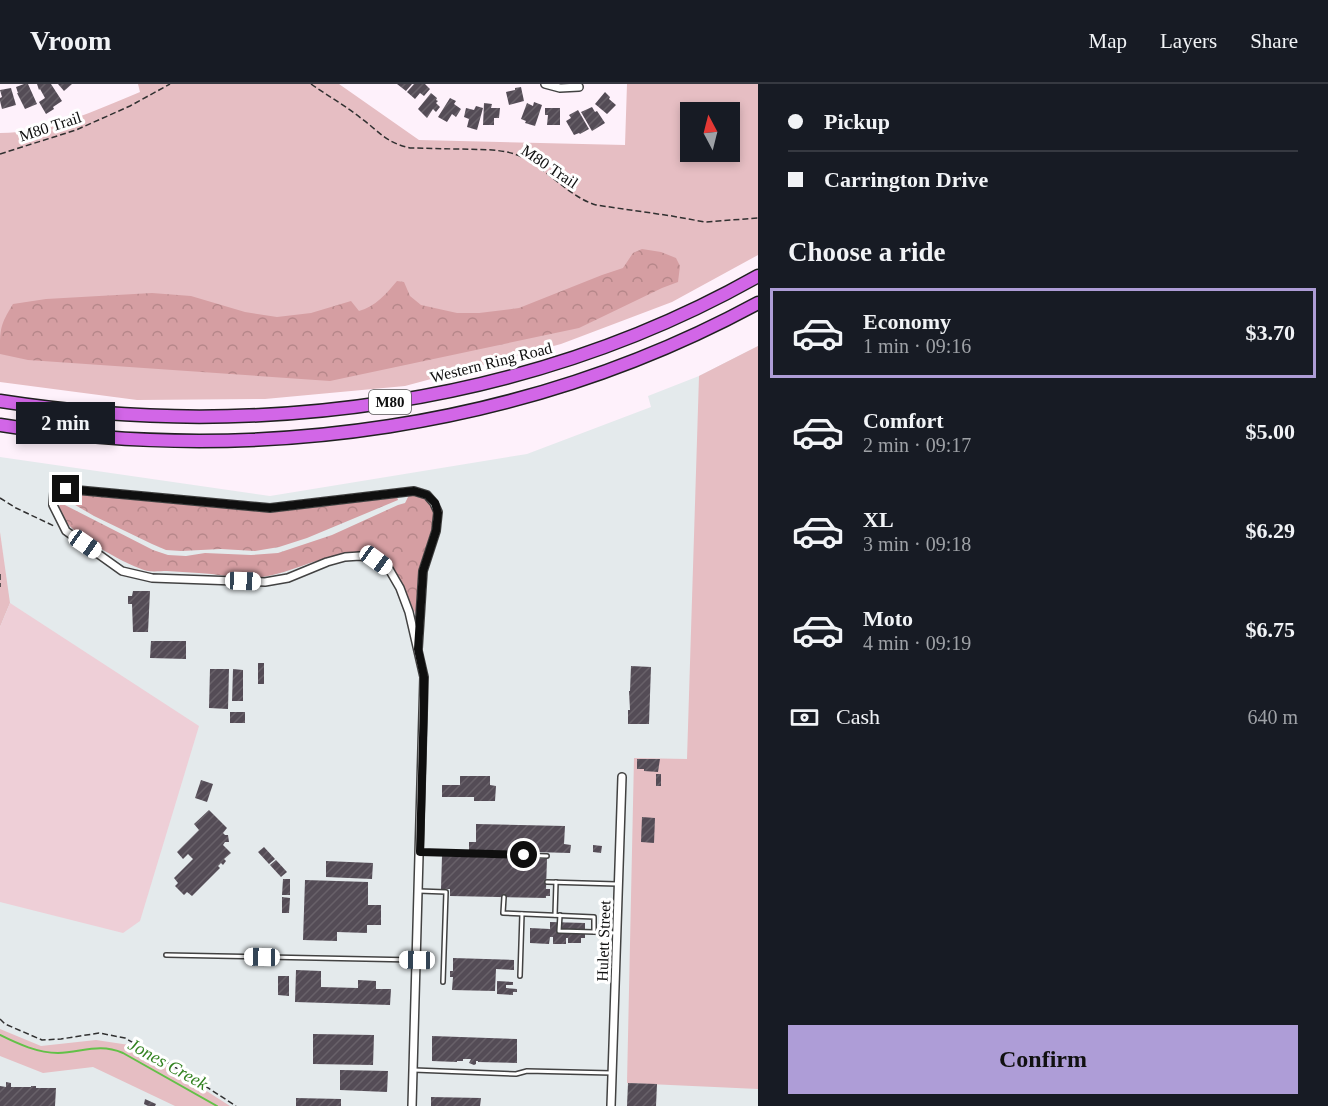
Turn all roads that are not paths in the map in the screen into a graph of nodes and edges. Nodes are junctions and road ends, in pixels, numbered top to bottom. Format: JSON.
{"nodes":[{"id":1,"x":545,"y":84,"type":"edge"},
{"id":2,"x":579,"y":87,"type":"dead end"},
{"id":3,"x":758,"y":276,"type":"edge"},
{"id":4,"x":758,"y":303,"type":"edge"},
{"id":5,"x":0,"y":401,"type":"edge"},
{"id":6,"x":0,"y":425,"type":"edge"},
{"id":7,"x":418,"y":649,"type":"junction"},
{"id":8,"x":622,"y":777,"type":"dead end"},
{"id":9,"x":420,"y":852,"type":"junction"},
{"id":10,"x":547,"y":856,"type":"dead end"},
{"id":11,"x":546,"y":882,"type":"dead end"},
{"id":12,"x":556,"y":882,"type":"junction"},
{"id":13,"x":618,"y":884,"type":"junction"},
{"id":14,"x":419,"y":891,"type":"junction"},
{"id":15,"x":504,"y":897,"type":"dead end"},
{"id":16,"x":522,"y":914,"type":"junction"},
{"id":17,"x":557,"y":915,"type":"junction"},
{"id":18,"x":594,"y":932,"type":"junction"},
{"id":19,"x":617,"y":933,"type":"junction"},
{"id":20,"x":166,"y":956,"type":"dead end"},
{"id":21,"x":417,"y":960,"type":"junction"},
{"id":22,"x":519,"y":976,"type":"dead end"},
{"id":23,"x":443,"y":982,"type":"dead end"},
{"id":24,"x":414,"y":1070,"type":"junction"},
{"id":25,"x":612,"y":1073,"type":"junction"},
{"id":26,"x":412,"y":1106,"type":"edge"},
{"id":27,"x":611,"y":1106,"type":"edge"}],
"edges":[{"from":1,"to":2,"type":"street"},
{"from":3,"to":5,"type":"highway","name":"Western Ring Road","number":"M80"},
{"from":4,"to":6,"type":"highway","number":"M80"},
{"from":7,"to":7,"type":"street"},
{"from":7,"to":9,"type":"street"},
{"from":8,"to":13,"type":"street","name":"Hulett Street"},
{"from":9,"to":10,"type":"lane"},
{"from":9,"to":14,"type":"street"},
{"from":11,"to":12,"type":"lane"},
{"from":12,"to":13,"type":"lane"},
{"from":12,"to":17,"type":"lane"},
{"from":13,"to":19,"type":"street","name":"Hulett Street"},
{"from":14,"to":21,"type":"street"},
{"from":14,"to":23,"type":"lane"},
{"from":15,"to":16,"type":"lane"},
{"from":16,"to":17,"type":"lane"},
{"from":16,"to":22,"type":"lane"},
{"from":17,"to":18,"type":"lane"},
{"from":17,"to":18,"type":"lane"},
{"from":18,"to":19,"type":"lane"},
{"from":19,"to":25,"type":"street","name":"Hulett Street"},
{"from":20,"to":21,"type":"lane"},
{"from":21,"to":24,"type":"street"},
{"from":24,"to":25,"type":"lane"},
{"from":24,"to":26,"type":"street"},
{"from":25,"to":27,"type":"street","name":"Hulett Street"}]}
